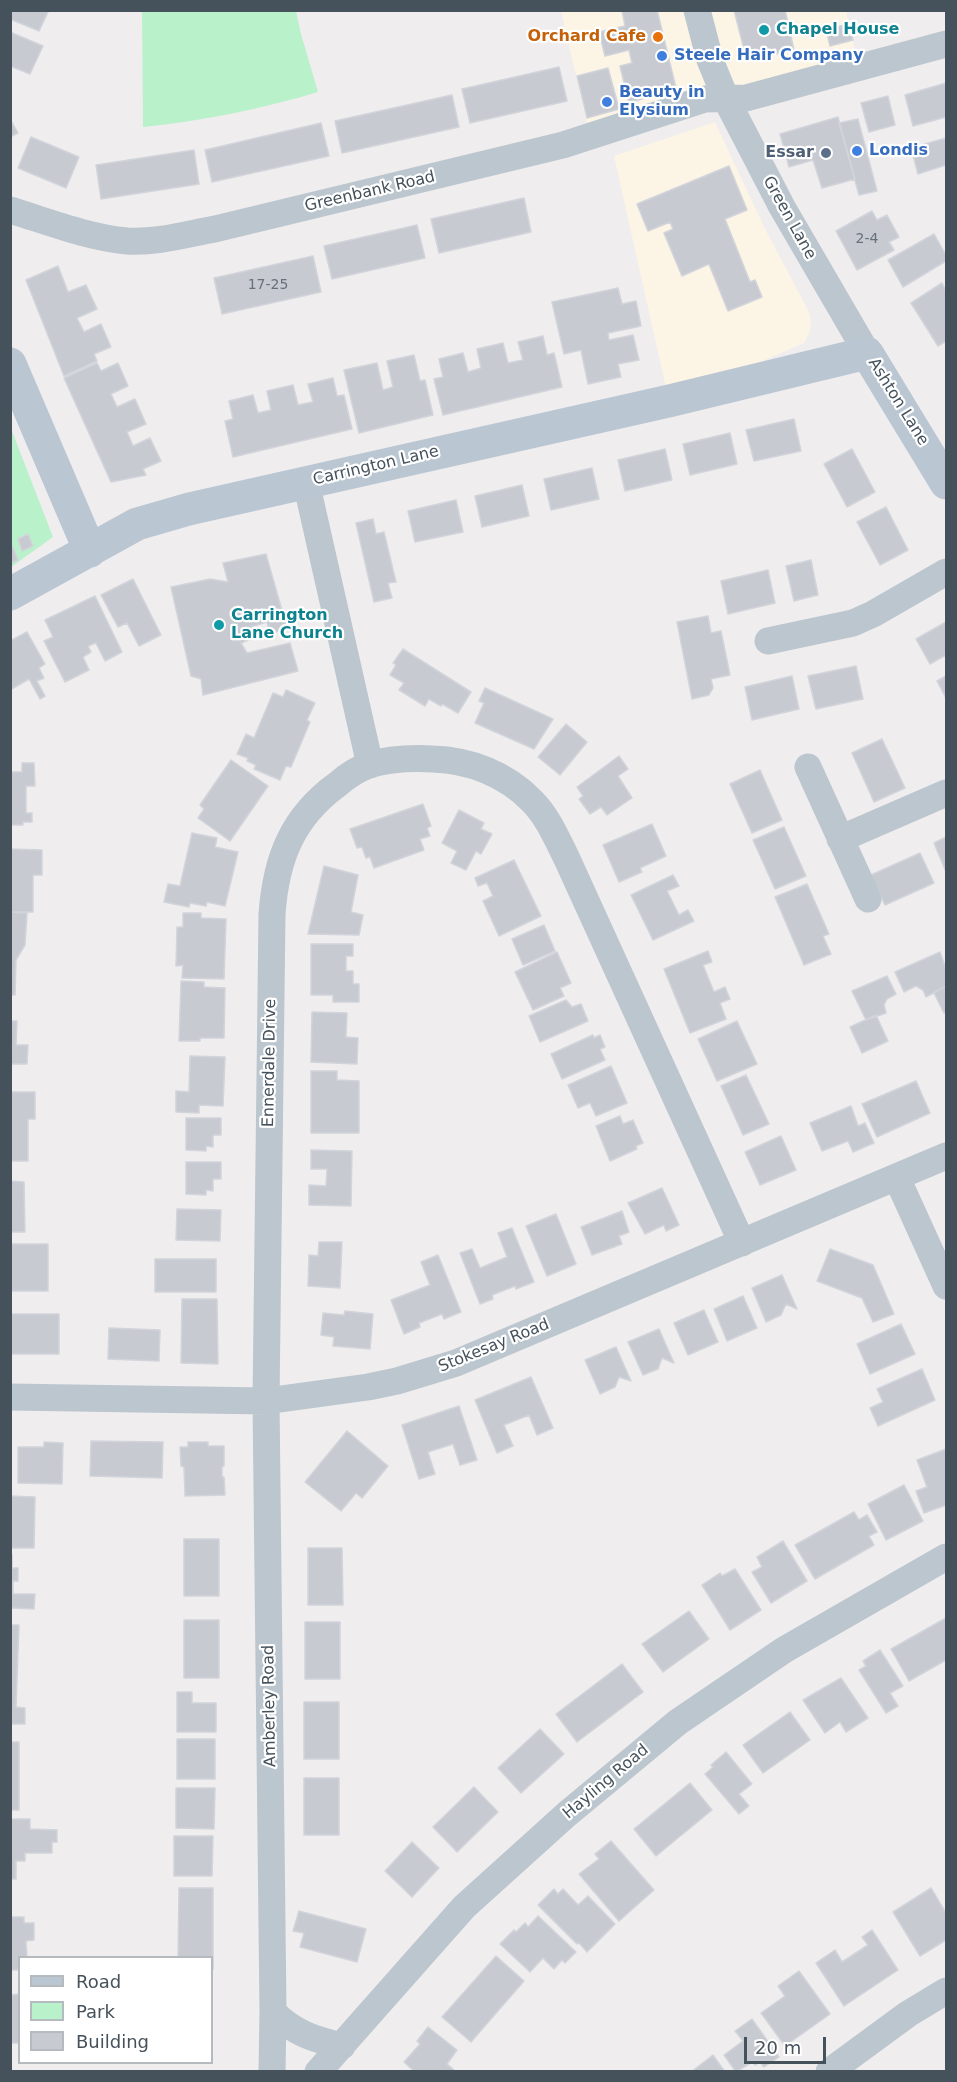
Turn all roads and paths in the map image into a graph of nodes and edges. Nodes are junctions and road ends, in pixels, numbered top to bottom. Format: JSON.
{"nodes":[{"id":1,"x":698,"y":10,"type":"edge"},
{"id":2,"x":946,"y":44,"type":"edge"},
{"id":3,"x":726,"y":99,"type":"junction"},
{"id":4,"x":10,"y":210,"type":"edge"},
{"id":5,"x":867,"y":353,"type":"junction"},
{"id":6,"x":10,"y":364,"type":"edge"},
{"id":7,"x":306,"y":482,"type":"junction"},
{"id":8,"x":946,"y":483,"type":"edge"},
{"id":9,"x":90,"y":551,"type":"junction"},
{"id":10,"x":946,"y":572,"type":"edge"},
{"id":11,"x":10,"y":594,"type":"edge"},
{"id":12,"x":768,"y":641,"type":"dead end"},
{"id":13,"x":370,"y":765,"type":"junction"},
{"id":14,"x":807,"y":767,"type":"dead end"},
{"id":15,"x":946,"y":793,"type":"edge"},
{"id":16,"x":840,"y":839,"type":"junction"},
{"id":17,"x":868,"y":899,"type":"dead end"},
{"id":18,"x":946,"y":1156,"type":"edge"},
{"id":19,"x":897,"y":1178,"type":"junction"},
{"id":20,"x":742,"y":1243,"type":"junction"},
{"id":21,"x":946,"y":1286,"type":"edge"},
{"id":22,"x":10,"y":1397,"type":"edge"},
{"id":23,"x":266,"y":1401,"type":"junction"},
{"id":24,"x":946,"y":1557,"type":"edge"},
{"id":25,"x":946,"y":1991,"type":"edge"},
{"id":26,"x":273,"y":2012,"type":"junction"},
{"id":27,"x":342,"y":2046,"type":"junction"},
{"id":28,"x":272,"y":2072,"type":"edge"},
{"id":29,"x":318,"y":2072,"type":"edge"},
{"id":30,"x":829,"y":2072,"type":"edge"}],
"edges":[{"from":1,"to":3,"type":"street","name":"Green Lane"},
{"from":2,"to":3,"type":"street","name":"Greenbank Road"},
{"from":3,"to":4,"type":"street","name":"Greenbank Road"},
{"from":3,"to":5,"type":"street","name":"Green Lane"},
{"from":5,"to":7,"type":"main road","name":"Carrington Lane"},
{"from":5,"to":8,"type":"main road","name":"Ashton Lane"},
{"from":6,"to":9,"type":"main road"},
{"from":7,"to":9,"type":"main road","name":"Carrington Lane"},
{"from":7,"to":13,"type":"street"},
{"from":9,"to":11,"type":"main road","name":"Carrington Lane"},
{"from":10,"to":12,"type":"street"},
{"from":13,"to":20,"type":"street","name":"Ennerdale Drive"},
{"from":13,"to":23,"type":"street","name":"Ennerdale Drive"},
{"from":14,"to":16,"type":"street"},
{"from":15,"to":16,"type":"street"},
{"from":16,"to":17,"type":"street"},
{"from":18,"to":19,"type":"street","name":"Stokesay Road"},
{"from":19,"to":20,"type":"street","name":"Stokesay Road"},
{"from":19,"to":21,"type":"street"},
{"from":20,"to":23,"type":"street","name":"Stokesay Road"},
{"from":22,"to":23,"type":"street","name":"Stokesay Road"},
{"from":23,"to":26,"type":"street","name":"Amberley Road"},
{"from":24,"to":27,"type":"street","name":"Hayling Road"},
{"from":25,"to":30,"type":"street"},
{"from":26,"to":27,"type":"street"},
{"from":26,"to":28,"type":"street","name":"Amberley Road"},
{"from":27,"to":29,"type":"street","name":"Hayling Road"}]}
